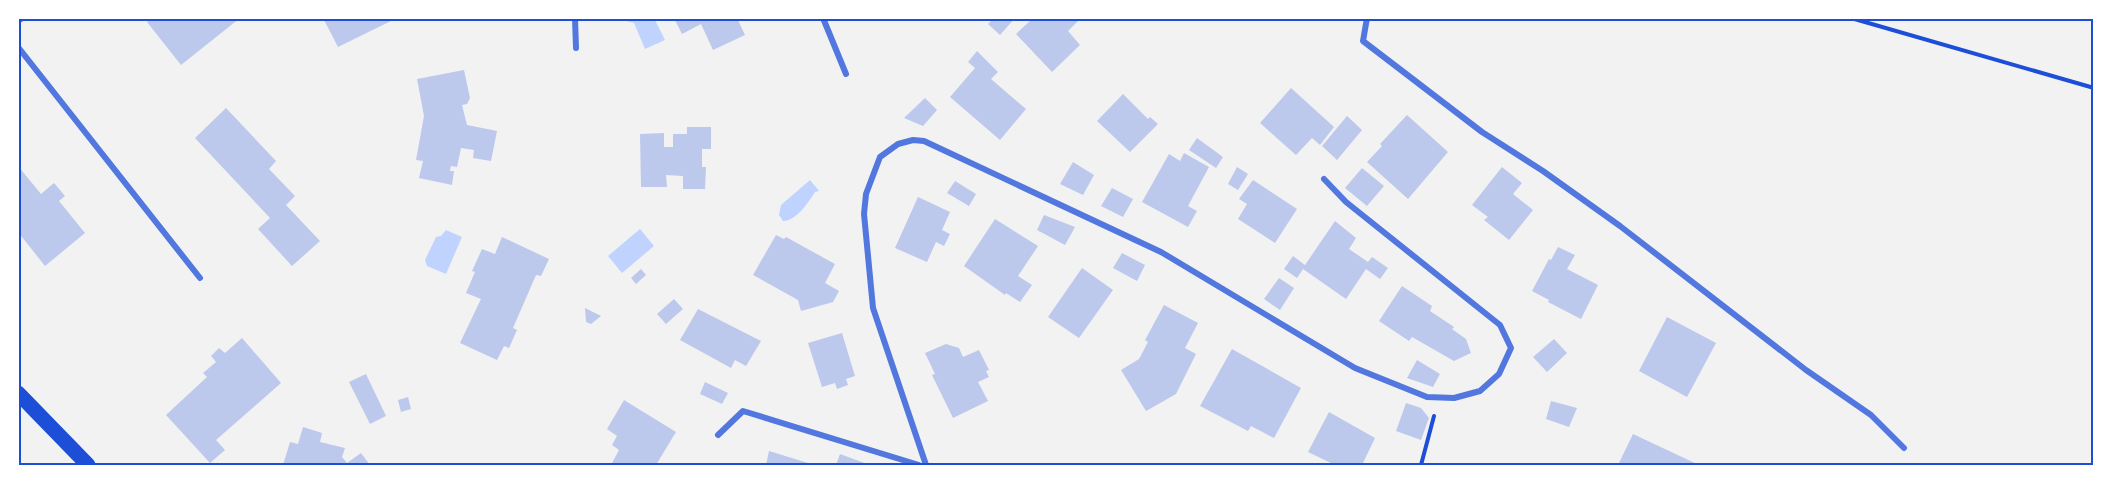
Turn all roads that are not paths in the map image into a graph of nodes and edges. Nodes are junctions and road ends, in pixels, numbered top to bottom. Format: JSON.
{"nodes":[{"id":1,"x":22,"y":18,"type":"edge"},
{"id":2,"x":575,"y":18,"type":"edge"},
{"id":3,"x":823,"y":18,"type":"edge"},
{"id":4,"x":1367,"y":18,"type":"edge"},
{"id":5,"x":18,"y":21,"type":"edge"},
{"id":6,"x":18,"y":48,"type":"edge"},
{"id":7,"x":576,"y":48,"type":"dead end"},
{"id":8,"x":846,"y":74,"type":"dead end"},
{"id":9,"x":1324,"y":178,"type":"dead end"},
{"id":10,"x":200,"y":278,"type":"dead end"},
{"id":11,"x":18,"y":393,"type":"edge"},
{"id":12,"x":718,"y":435,"type":"dead end"},
{"id":13,"x":1904,"y":448,"type":"dead end"},
{"id":14,"x":88,"y":465,"type":"edge"},
{"id":15,"x":919,"y":465,"type":"edge"},
{"id":16,"x":926,"y":465,"type":"edge"}],
"edges":[{"from":1,"to":5,"type":"street"},
{"from":2,"to":7,"type":"street"},
{"from":3,"to":8,"type":"street"},
{"from":4,"to":13,"type":"street"},
{"from":6,"to":10,"type":"street"},
{"from":9,"to":16,"type":"street"},
{"from":11,"to":14,"type":"main road"},
{"from":12,"to":15,"type":"street"}]}
